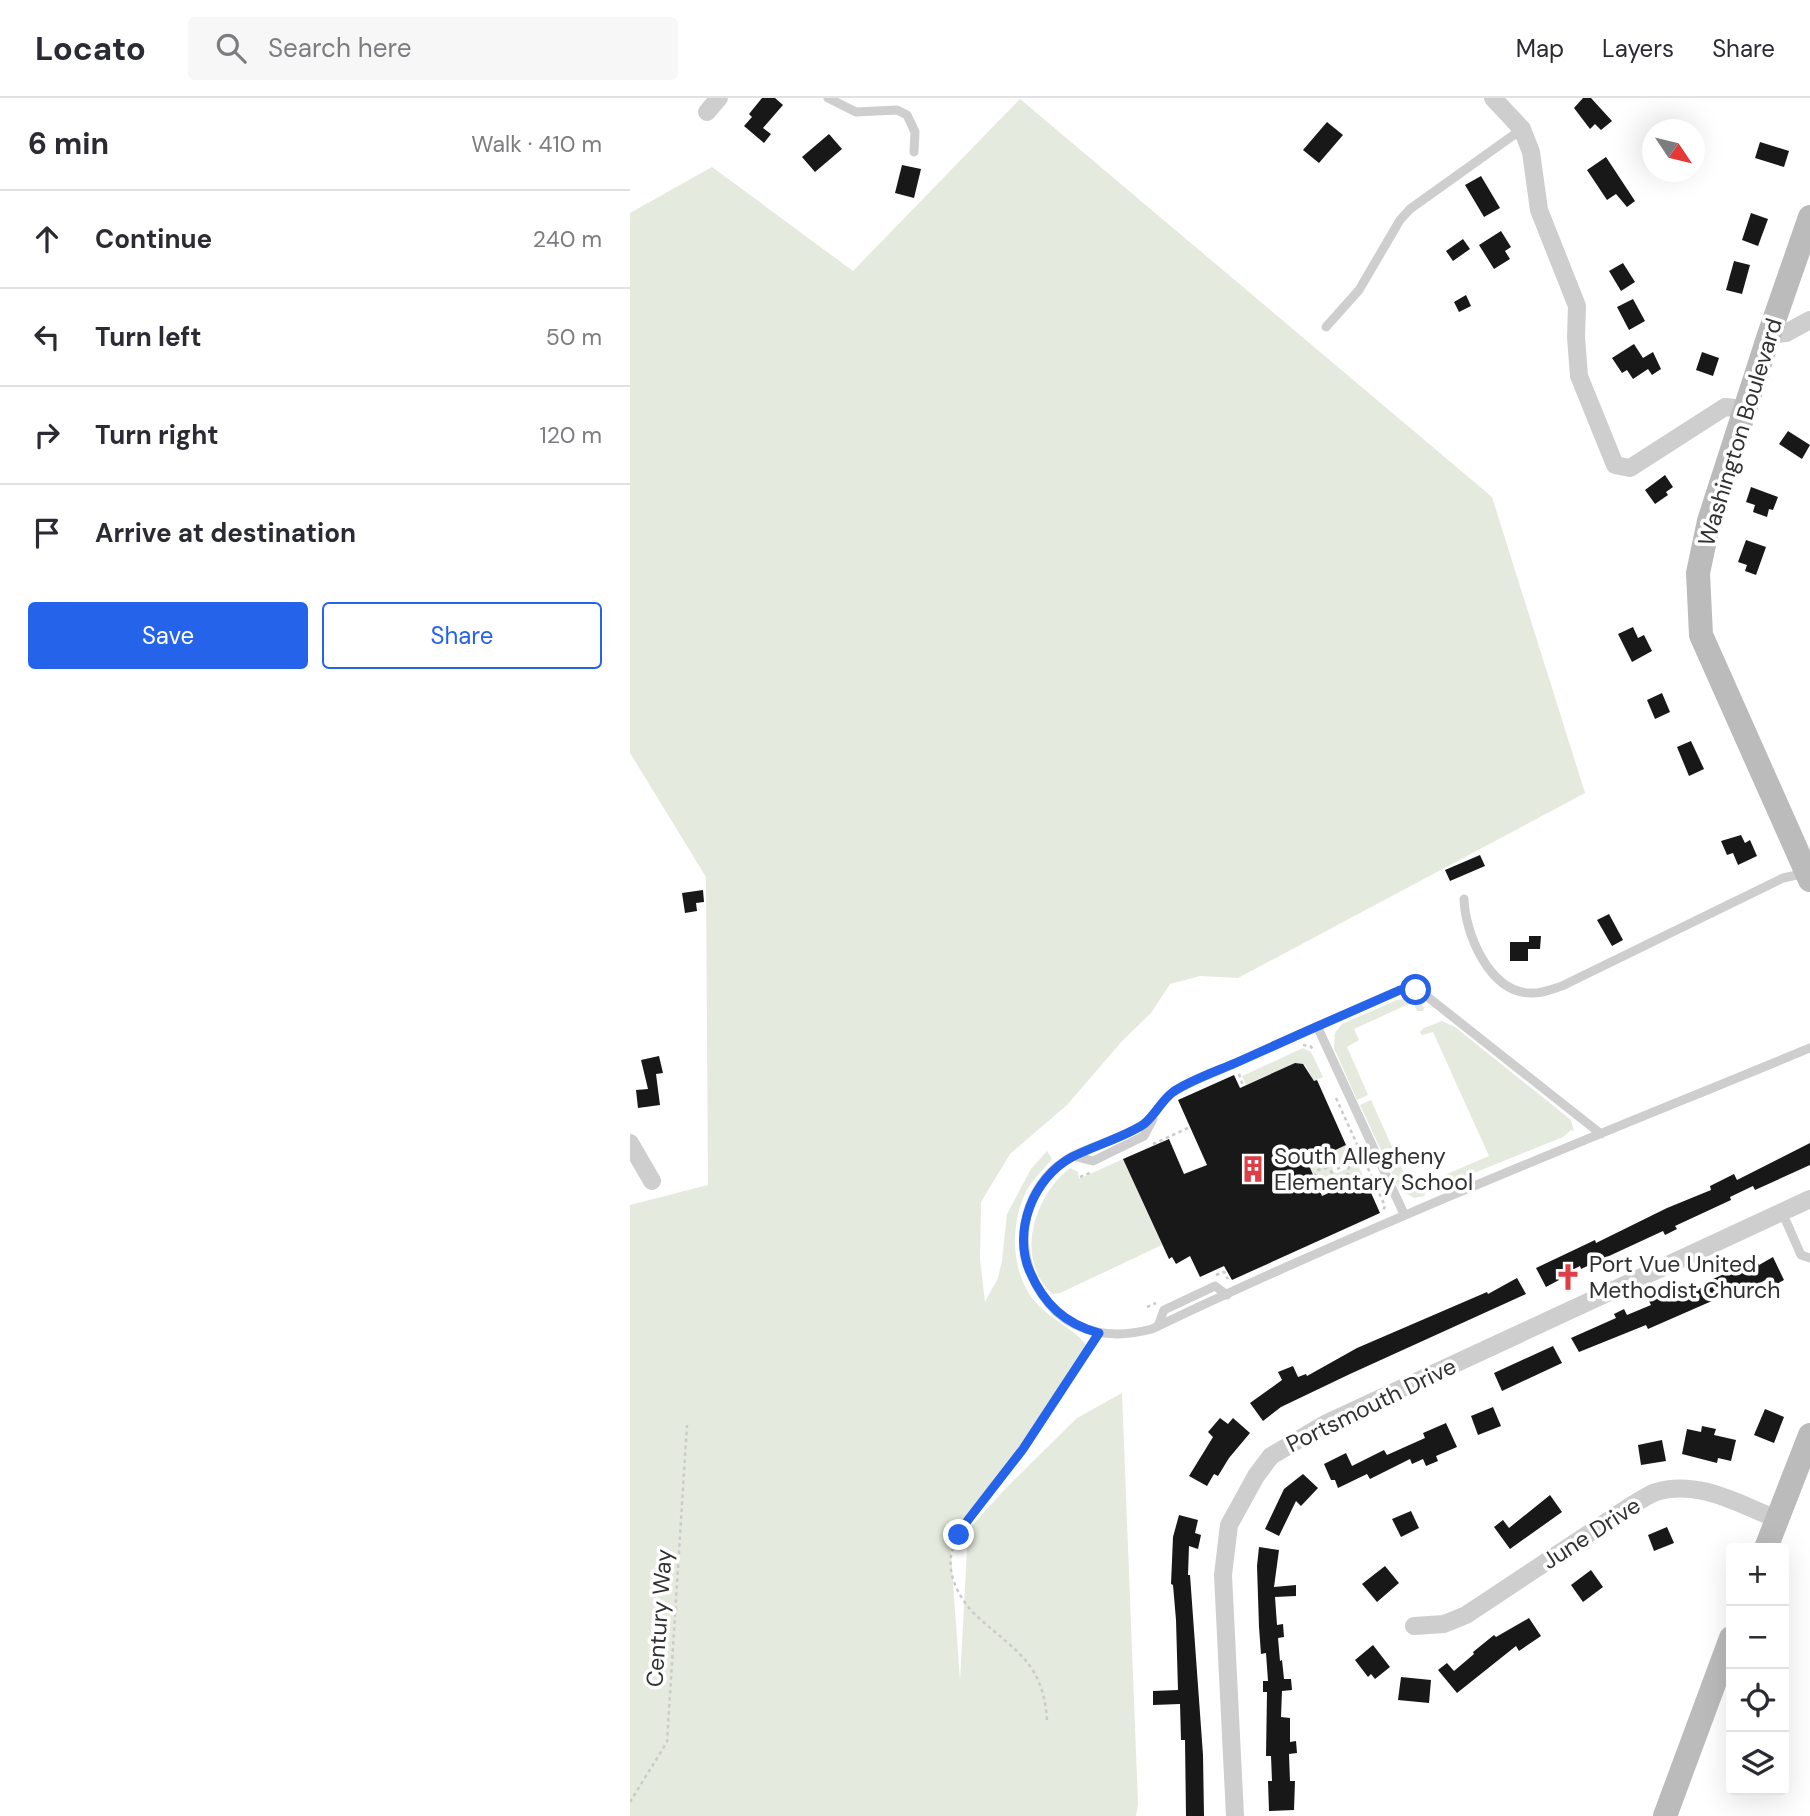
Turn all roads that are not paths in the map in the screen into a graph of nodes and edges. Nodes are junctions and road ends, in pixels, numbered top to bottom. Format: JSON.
{"nodes":[{"id":1,"x":828,"y":98,"type":"edge"},
{"id":2,"x":1493,"y":98,"type":"edge"},
{"id":3,"x":1521,"y":129,"type":"junction"},
{"id":4,"x":914,"y":152,"type":"dead end"},
{"id":5,"x":1810,"y":217,"type":"edge"},
{"id":6,"x":1810,"y":320,"type":"edge"},
{"id":7,"x":1326,"y":327,"type":"dead end"},
{"id":8,"x":1769,"y":335,"type":"junction"},
{"id":9,"x":1747,"y":409,"type":"junction"},
{"id":10,"x":1809,"y":876,"type":"edge"},
{"id":11,"x":1464,"y":899,"type":"dead end"},
{"id":12,"x":1317,"y":1026,"type":"junction"},
{"id":13,"x":1810,"y":1048,"type":"edge"},
{"id":14,"x":1601,"y":1134,"type":"junction"},
{"id":15,"x":630,"y":1143,"type":"edge"},
{"id":16,"x":652,"y":1181,"type":"dead end"},
{"id":17,"x":1810,"y":1199,"type":"edge"},
{"id":18,"x":1782,"y":1212,"type":"junction"},
{"id":19,"x":1404,"y":1214,"type":"junction"},
{"id":20,"x":1810,"y":1258,"type":"edge"},
{"id":21,"x":1810,"y":1436,"type":"edge"},
{"id":22,"x":1777,"y":1519,"type":"junction"},
{"id":23,"x":1768,"y":1543,"type":"edge"},
{"id":24,"x":1414,"y":1626,"type":"dead end"},
{"id":25,"x":1726,"y":1651,"type":"edge"},
{"id":26,"x":1235,"y":1816,"type":"edge"},
{"id":27,"x":1665,"y":1816,"type":"edge"}],
"edges":[{"from":1,"to":4,"type":"lane"},
{"from":2,"to":3,"type":"street"},
{"from":3,"to":7,"type":"lane"},
{"from":3,"to":9,"type":"street"},
{"from":5,"to":8,"type":"street","name":"Washington Boulevard"},
{"from":6,"to":8,"type":"street"},
{"from":8,"to":9,"type":"street","name":"Washington Boulevard"},
{"from":9,"to":10,"type":"street","name":"Washington Boulevard"},
{"from":10,"to":11,"type":"lane"},
{"from":12,"to":14,"type":"lane"},
{"from":12,"to":19,"type":"lane"},
{"from":12,"to":19,"type":"lane"},
{"from":13,"to":14,"type":"lane"},
{"from":14,"to":19,"type":"lane"},
{"from":15,"to":16,"type":"street"},
{"from":17,"to":18,"type":"street","name":"Portsmouth Drive"},
{"from":18,"to":20,"type":"lane"},
{"from":18,"to":26,"type":"street","name":"Portsmouth Drive"},
{"from":21,"to":22,"type":"street"},
{"from":22,"to":23,"type":"street"},
{"from":22,"to":24,"type":"street","name":"June Drive"},
{"from":25,"to":27,"type":"street"}]}
